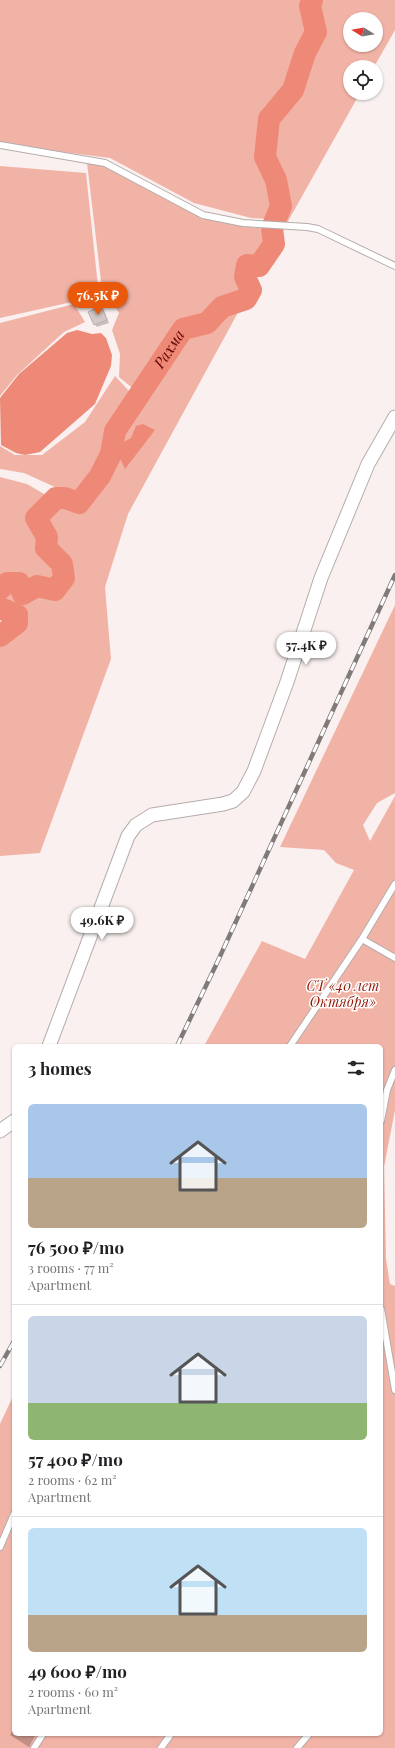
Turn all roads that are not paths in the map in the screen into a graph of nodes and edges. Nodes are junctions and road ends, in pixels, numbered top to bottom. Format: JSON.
{"nodes":[{"id":1,"x":0,"y":145,"type":"edge"},
{"id":2,"x":395,"y":266,"type":"edge"},
{"id":3,"x":395,"y":417,"type":"edge"},
{"id":4,"x":395,"y":884,"type":"edge"},
{"id":5,"x":362,"y":939,"type":"junction"},
{"id":6,"x":395,"y":958,"type":"edge"},
{"id":7,"x":50,"y":1044,"type":"edge"},
{"id":8,"x":291,"y":1044,"type":"edge"},
{"id":9,"x":395,"y":1070,"type":"edge"},
{"id":10,"x":383,"y":1111,"type":"edge"},
{"id":11,"x":12,"y":1122,"type":"edge"},
{"id":12,"x":0,"y":1131,"type":"edge"},
{"id":13,"x":383,"y":1321,"type":"edge"},
{"id":14,"x":395,"y":1390,"type":"edge"},
{"id":15,"x":12,"y":1519,"type":"edge"},
{"id":16,"x":7,"y":1530,"type":"junction"},
{"id":17,"x":12,"y":1533,"type":"edge"},
{"id":18,"x":0,"y":1547,"type":"edge"},
{"id":19,"x":43,"y":1736,"type":"edge"},
{"id":20,"x":169,"y":1736,"type":"edge"},
{"id":21,"x":307,"y":1736,"type":"edge"},
{"id":22,"x":34,"y":1748,"type":"edge"},
{"id":23,"x":160,"y":1748,"type":"edge"},
{"id":24,"x":297,"y":1748,"type":"edge"}],
"edges":[{"from":1,"to":2,"type":"lane"},
{"from":3,"to":7,"type":"street"},
{"from":4,"to":5,"type":"lane"},
{"from":5,"to":6,"type":"lane"},
{"from":5,"to":8,"type":"lane"},
{"from":9,"to":10,"type":"lane"},
{"from":11,"to":12,"type":"street"},
{"from":13,"to":14,"type":"lane"},
{"from":15,"to":16,"type":"lane"},
{"from":16,"to":17,"type":"lane"},
{"from":16,"to":18,"type":"lane"},
{"from":19,"to":22,"type":"lane"},
{"from":20,"to":23,"type":"lane"},
{"from":21,"to":24,"type":"lane"}]}
